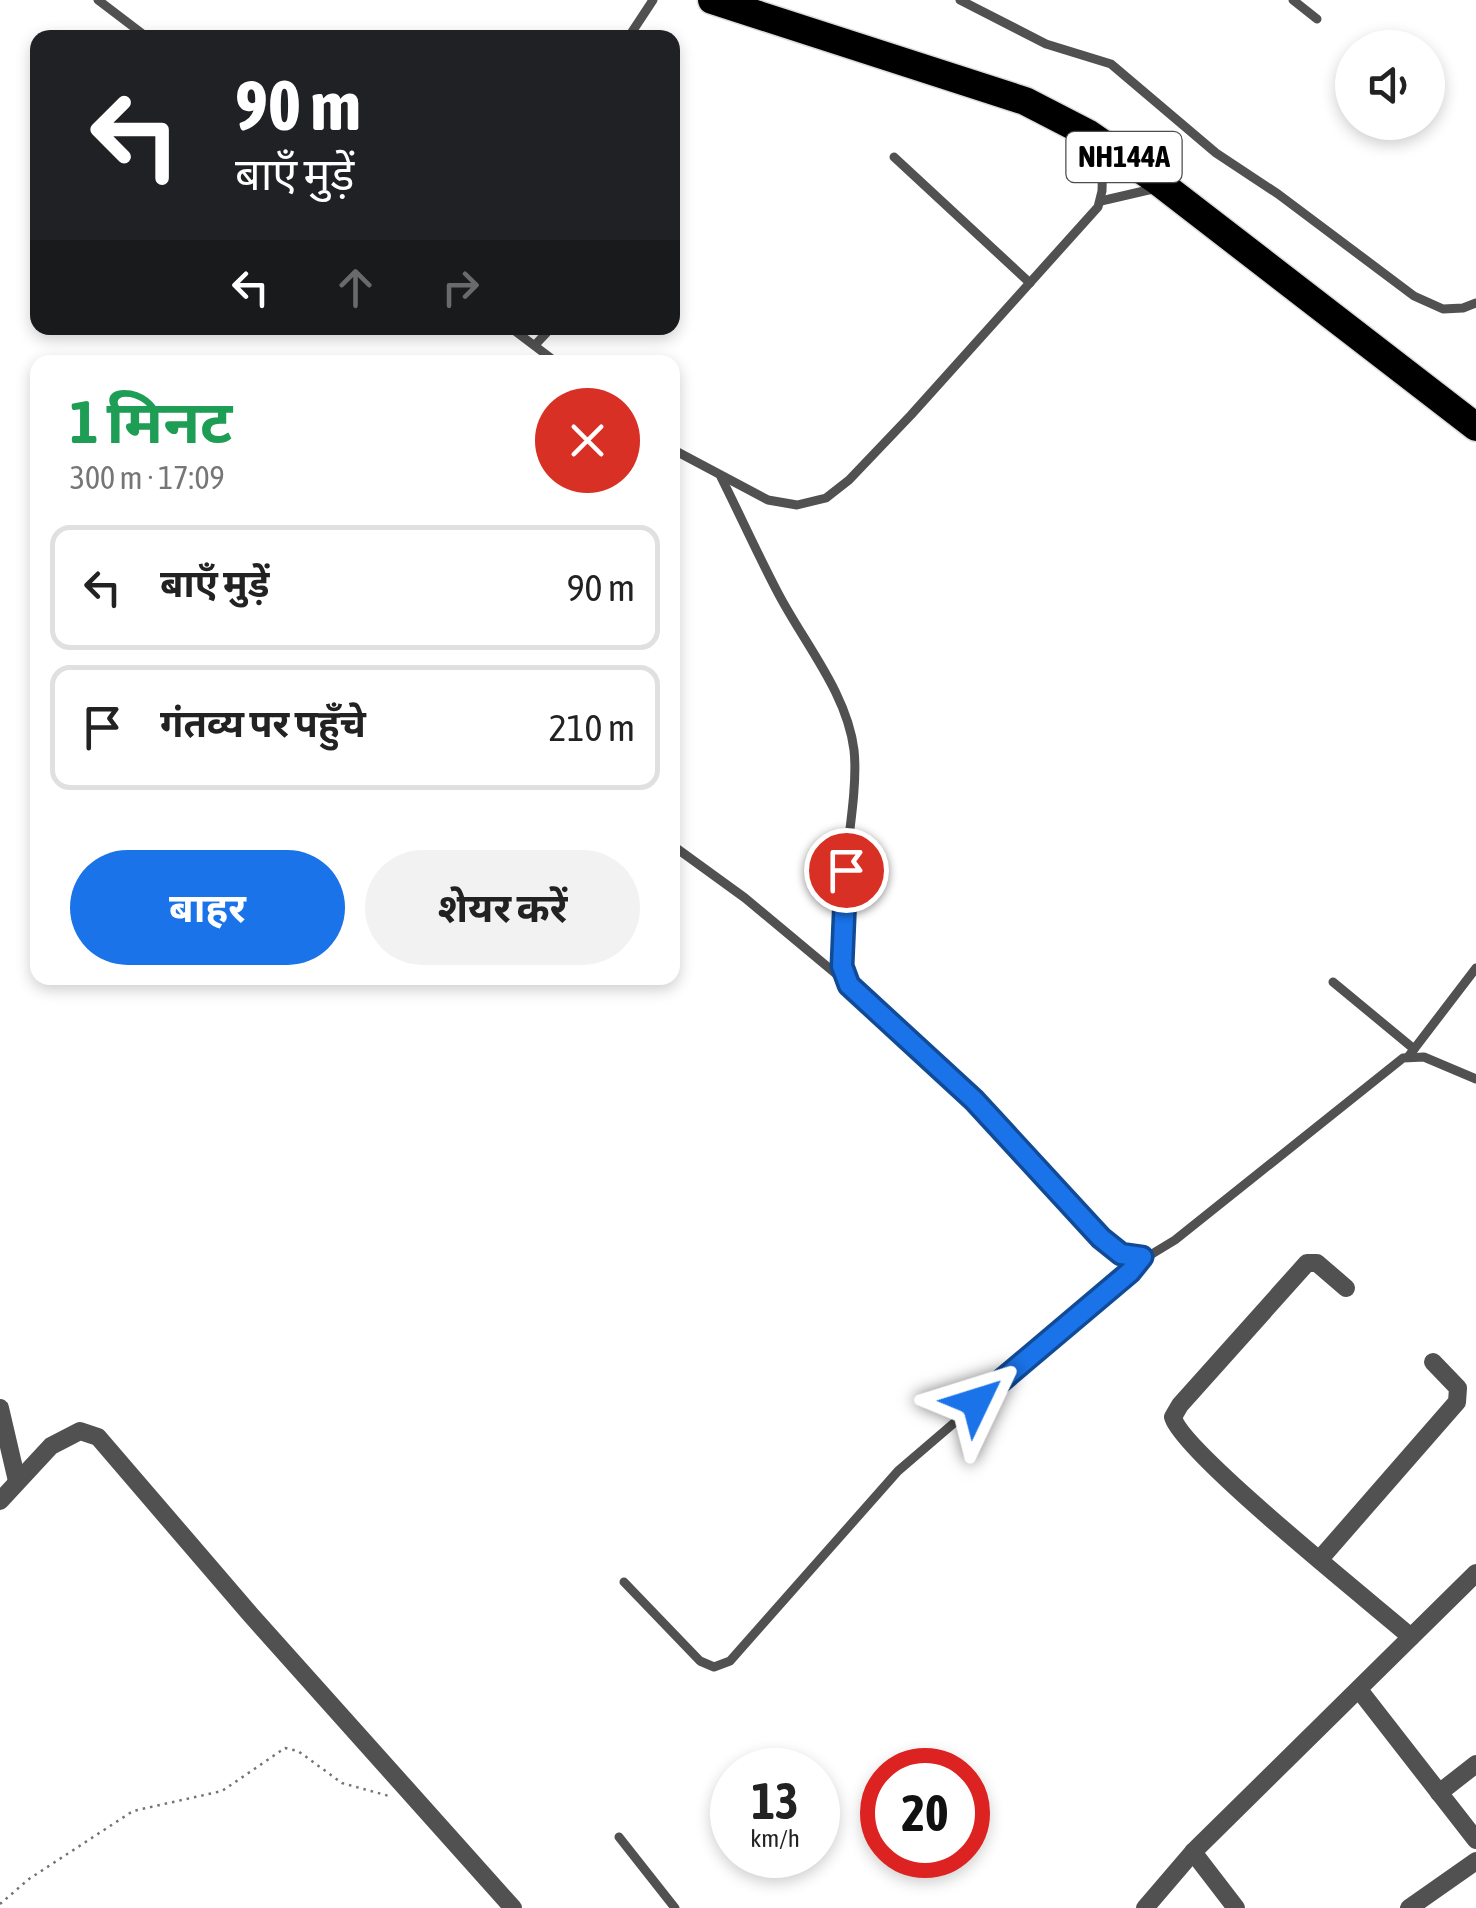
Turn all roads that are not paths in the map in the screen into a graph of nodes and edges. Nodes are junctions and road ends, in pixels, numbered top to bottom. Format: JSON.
{"nodes":[{"id":1,"x":98,"y":0,"type":"edge"},
{"id":2,"x":653,"y":0,"type":"edge"},
{"id":3,"x":712,"y":0,"type":"edge"},
{"id":4,"x":960,"y":0,"type":"edge"},
{"id":5,"x":1292,"y":0,"type":"edge"},
{"id":6,"x":768,"y":8,"type":"edge"},
{"id":7,"x":1317,"y":19,"type":"dead end"},
{"id":8,"x":137,"y":30,"type":"edge"},
{"id":9,"x":633,"y":30,"type":"edge"},
{"id":10,"x":1103,"y":142,"type":"junction"},
{"id":11,"x":894,"y":158,"type":"dead end"},
{"id":12,"x":1164,"y":186,"type":"junction"},
{"id":13,"x":1101,"y":201,"type":"junction"},
{"id":14,"x":1030,"y":284,"type":"junction"},
{"id":15,"x":1476,"y":303,"type":"edge"},
{"id":16,"x":521,"y":335,"type":"edge"},
{"id":17,"x":544,"y":335,"type":"edge"},
{"id":18,"x":535,"y":345,"type":"junction"},
{"id":19,"x":547,"y":355,"type":"edge"},
{"id":20,"x":1476,"y":427,"type":"edge"},
{"id":21,"x":680,"y":454,"type":"edge"},
{"id":22,"x":721,"y":477,"type":"junction"},
{"id":23,"x":680,"y":852,"type":"edge"},
{"id":24,"x":1476,"y":968,"type":"edge"},
{"id":25,"x":1332,"y":982,"type":"dead end"},
{"id":26,"x":849,"y":985,"type":"junction"},
{"id":27,"x":1411,"y":1052,"type":"junction"},
{"id":28,"x":1476,"y":1079,"type":"edge"},
{"id":29,"x":1142,"y":1257,"type":"junction"},
{"id":30,"x":1346,"y":1288,"type":"dead end"},
{"id":31,"x":1433,"y":1362,"type":"dead end"},
{"id":32,"x":0,"y":1408,"type":"edge"},
{"id":33,"x":17,"y":1481,"type":"junction"},
{"id":34,"x":0,"y":1501,"type":"edge"},
{"id":35,"x":1320,"y":1559,"type":"junction"},
{"id":36,"x":1476,"y":1573,"type":"edge"},
{"id":37,"x":624,"y":1582,"type":"dead end"},
{"id":38,"x":1411,"y":1637,"type":"junction"},
{"id":39,"x":1360,"y":1691,"type":"junction"},
{"id":40,"x":1476,"y":1764,"type":"edge"},
{"id":41,"x":1439,"y":1793,"type":"junction"},
{"id":42,"x":620,"y":1837,"type":"dead end"},
{"id":43,"x":1476,"y":1840,"type":"edge"},
{"id":44,"x":1193,"y":1852,"type":"junction"},
{"id":45,"x":1476,"y":1861,"type":"edge"},
{"id":46,"x":513,"y":1908,"type":"edge"},
{"id":47,"x":675,"y":1908,"type":"edge"},
{"id":48,"x":1145,"y":1908,"type":"edge"},
{"id":49,"x":1236,"y":1908,"type":"edge"},
{"id":50,"x":1409,"y":1908,"type":"edge"}],
"edges":[{"from":1,"to":8,"type":"lane"},
{"from":2,"to":9,"type":"lane"},
{"from":3,"to":6,"type":"highway","number":"NH144A"},
{"from":4,"to":15,"type":"lane"},
{"from":5,"to":7,"type":"lane"},
{"from":6,"to":10,"type":"highway","number":"NH144A"},
{"from":10,"to":12,"type":"highway","number":"NH144A"},
{"from":10,"to":13,"type":"lane"},
{"from":11,"to":14,"type":"lane"},
{"from":12,"to":13,"type":"lane"},
{"from":12,"to":20,"type":"highway","number":"NH144A"},
{"from":13,"to":14,"type":"lane"},
{"from":14,"to":22,"type":"lane"},
{"from":16,"to":18,"type":"lane"},
{"from":17,"to":18,"type":"lane"},
{"from":18,"to":19,"type":"lane"},
{"from":21,"to":22,"type":"lane"},
{"from":22,"to":26,"type":"lane"},
{"from":23,"to":26,"type":"lane"},
{"from":24,"to":27,"type":"lane"},
{"from":25,"to":27,"type":"lane"},
{"from":26,"to":29,"type":"lane"},
{"from":27,"to":28,"type":"lane"},
{"from":27,"to":29,"type":"lane"},
{"from":29,"to":37,"type":"lane"},
{"from":30,"to":35,"type":"street"},
{"from":31,"to":35,"type":"street"},
{"from":32,"to":33,"type":"street"},
{"from":33,"to":34,"type":"street"},
{"from":33,"to":46,"type":"street"},
{"from":35,"to":38,"type":"street"},
{"from":36,"to":38,"type":"street"},
{"from":38,"to":39,"type":"street"},
{"from":39,"to":41,"type":"street"},
{"from":39,"to":44,"type":"street"},
{"from":40,"to":41,"type":"street"},
{"from":41,"to":43,"type":"street"},
{"from":42,"to":47,"type":"lane"},
{"from":44,"to":48,"type":"street"},
{"from":44,"to":49,"type":"street"},
{"from":45,"to":50,"type":"street"}]}
